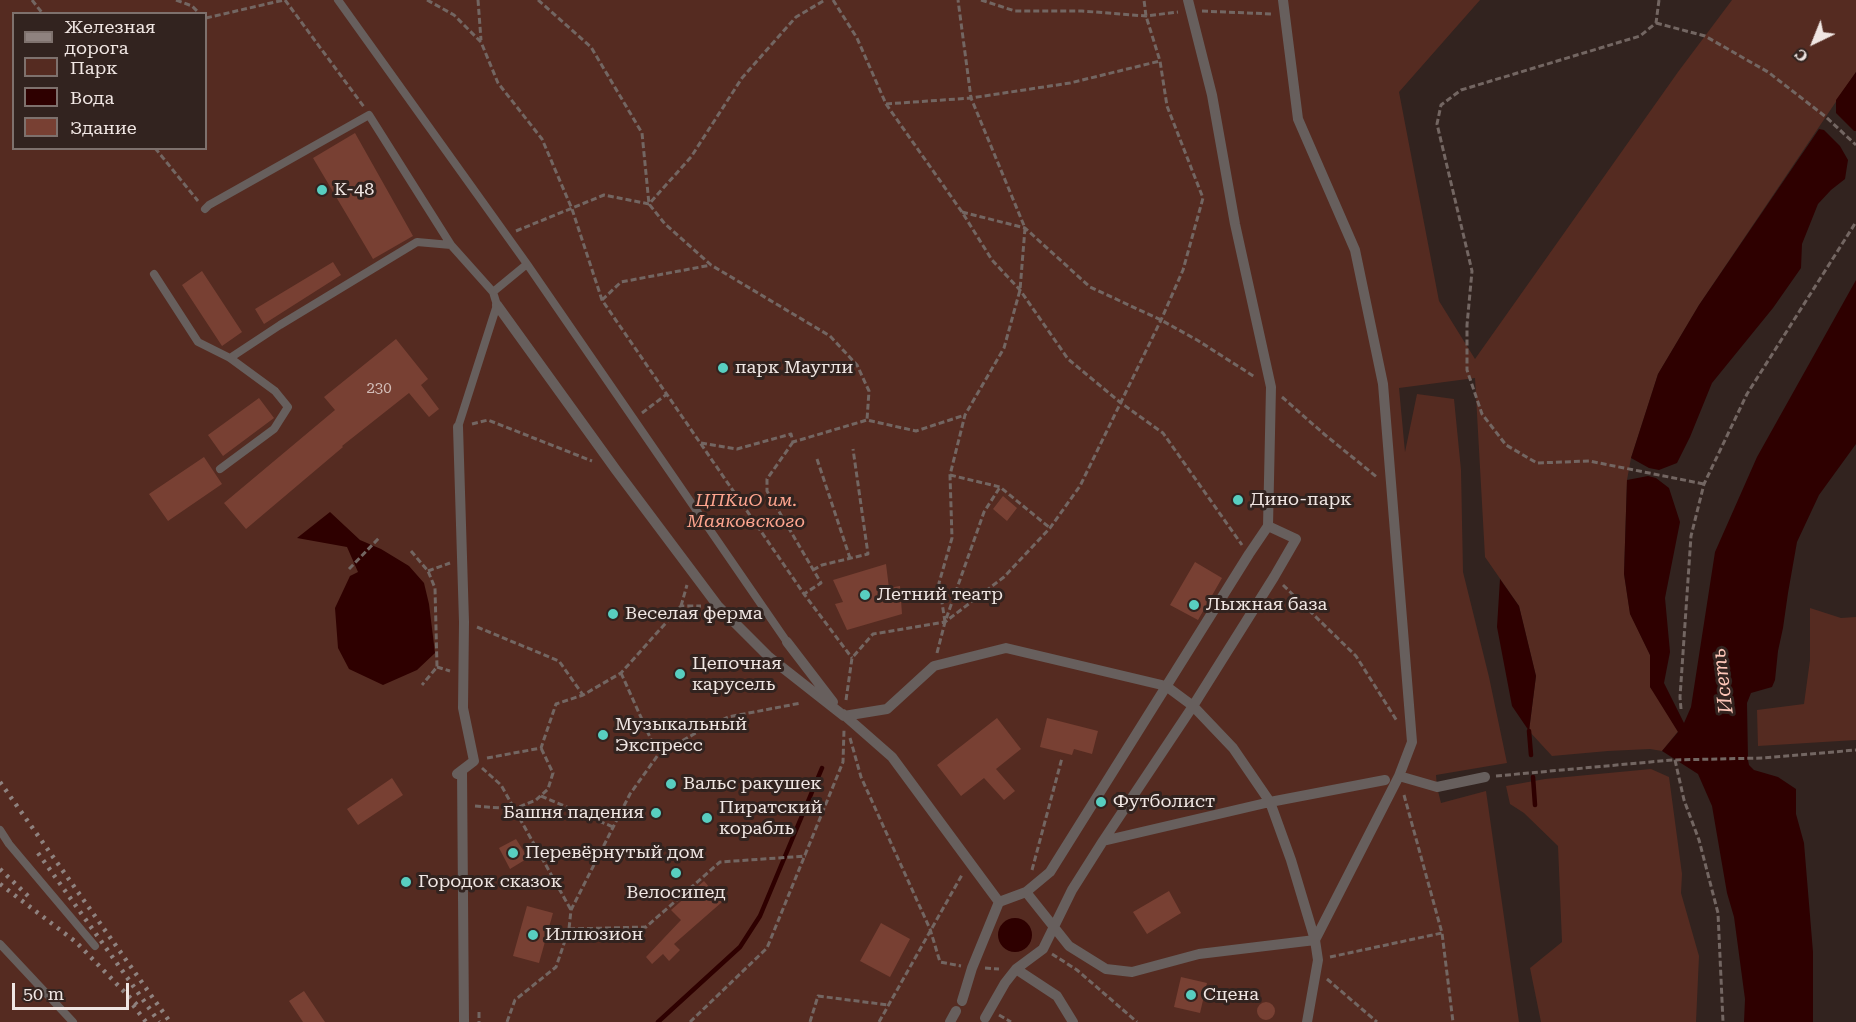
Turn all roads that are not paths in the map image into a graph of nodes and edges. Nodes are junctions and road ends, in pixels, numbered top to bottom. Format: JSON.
{"nodes":[{"id":1,"x":338,"y":0,"type":"edge"},
{"id":2,"x":1283,"y":0,"type":"edge"},
{"id":3,"x":1189,"y":5,"type":"edge"},
{"id":4,"x":205,"y":209,"type":"road end"},
{"id":5,"x":451,"y":245,"type":"junction"},
{"id":6,"x":527,"y":264,"type":"junction"},
{"id":7,"x":154,"y":274,"type":"dead end"},
{"id":8,"x":493,"y":292,"type":"junction"},
{"id":9,"x":497,"y":305,"type":"junction"},
{"id":10,"x":230,"y":358,"type":"junction"},
{"id":11,"x":458,"y":427,"type":"joint"},
{"id":12,"x":220,"y":469,"type":"dead end"},
{"id":13,"x":1268,"y":526,"type":"junction"},
{"id":14,"x":787,"y":642,"type":"joint"},
{"id":15,"x":1166,"y":686,"type":"junction"},
{"id":16,"x":1193,"y":706,"type":"junction"},
{"id":17,"x":844,"y":716,"type":"junction"},
{"id":18,"x":1399,"y":776,"type":"junction"},
{"id":19,"x":1485,"y":777,"type":"road end"},
{"id":20,"x":1384,"y":780,"type":"dead end"},
{"id":21,"x":1270,"y":802,"type":"junction"},
{"id":22,"x":0,"y":830,"type":"edge"},
{"id":23,"x":1103,"y":841,"type":"junction"},
{"id":24,"x":1026,"y":892,"type":"junction"},
{"id":25,"x":999,"y":902,"type":"junction"},
{"id":26,"x":1053,"y":927,"type":"junction"},
{"id":27,"x":1315,"y":940,"type":"junction"},
{"id":28,"x":0,"y":944,"type":"edge"},
{"id":29,"x":95,"y":946,"type":"dead end"},
{"id":30,"x":1016,"y":969,"type":"junction"},
{"id":31,"x":962,"y":1001,"type":"dead end"},
{"id":32,"x":956,"y":1011,"type":"dead end"},
{"id":33,"x":985,"y":1018,"type":"dead end"},
{"id":34,"x":73,"y":1022,"type":"edge"},
{"id":35,"x":464,"y":1022,"type":"edge"},
{"id":36,"x":950,"y":1022,"type":"edge"},
{"id":37,"x":1073,"y":1022,"type":"edge"},
{"id":38,"x":1306,"y":1022,"type":"edge"}],
"edges":[{"from":1,"to":6,"type":"lane"},
{"from":2,"to":18,"type":"street"},
{"from":3,"to":13,"type":"street"},
{"from":4,"to":5,"type":"lane"},
{"from":5,"to":8,"type":"lane"},
{"from":5,"to":10,"type":"lane"},
{"from":6,"to":8,"type":"lane"},
{"from":6,"to":14,"type":"lane"},
{"from":7,"to":10,"type":"lane"},
{"from":8,"to":9,"type":"lane"},
{"from":9,"to":11,"type":"lane"},
{"from":9,"to":17,"type":"street"},
{"from":10,"to":12,"type":"lane"},
{"from":11,"to":35,"type":"street"},
{"from":13,"to":15,"type":"street"},
{"from":13,"to":16,"type":"street"},
{"from":14,"to":17,"type":"street"},
{"from":15,"to":16,"type":"street"},
{"from":15,"to":17,"type":"street"},
{"from":15,"to":24,"type":"street"},
{"from":16,"to":21,"type":"street"},
{"from":16,"to":23,"type":"street"},
{"from":17,"to":25,"type":"street"},
{"from":18,"to":19,"type":"street"},
{"from":18,"to":27,"type":"street"},
{"from":20,"to":21,"type":"street"},
{"from":21,"to":23,"type":"street"},
{"from":21,"to":27,"type":"street"},
{"from":22,"to":29,"type":"lane"},
{"from":23,"to":26,"type":"street"},
{"from":24,"to":25,"type":"street"},
{"from":24,"to":26,"type":"street"},
{"from":25,"to":31,"type":"street"},
{"from":26,"to":27,"type":"street"},
{"from":26,"to":30,"type":"street"},
{"from":27,"to":38,"type":"street"},
{"from":28,"to":34,"type":"lane"},
{"from":30,"to":33,"type":"street"},
{"from":30,"to":37,"type":"street"},
{"from":32,"to":36,"type":"street"}]}
